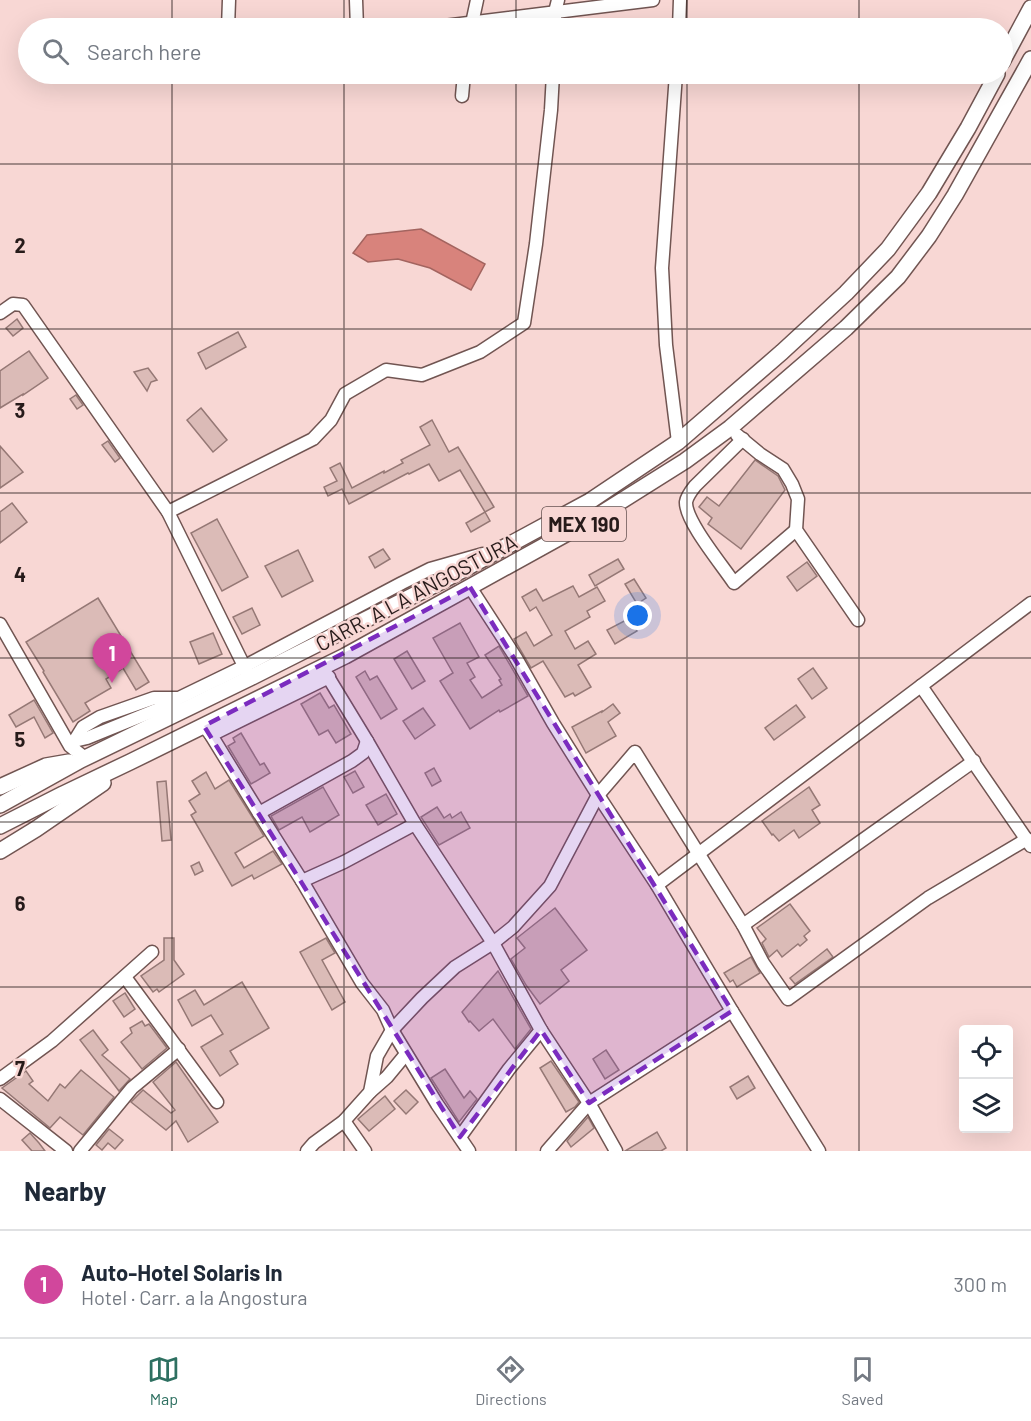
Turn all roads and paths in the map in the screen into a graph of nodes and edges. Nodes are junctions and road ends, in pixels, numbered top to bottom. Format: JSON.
{"nodes":[{"id":1,"x":229,"y":0,"type":"edge"},
{"id":2,"x":356,"y":0,"type":"edge"},
{"id":3,"x":477,"y":0,"type":"edge"},
{"id":4,"x":654,"y":0,"type":"edge"},
{"id":5,"x":680,"y":0,"type":"edge"},
{"id":6,"x":557,"y":6,"type":"edge"},
{"id":7,"x":1031,"y":8,"type":"edge"},
{"id":8,"x":228,"y":18,"type":"edge"},
{"id":9,"x":357,"y":18,"type":"edge"},
{"id":10,"x":473,"y":18,"type":"edge"},
{"id":11,"x":505,"y":18,"type":"edge"},
{"id":12,"x":679,"y":18,"type":"edge"},
{"id":13,"x":1013,"y":42,"type":"edge"},
{"id":14,"x":1029,"y":65,"type":"edge"},
{"id":15,"x":463,"y":84,"type":"edge"},
{"id":16,"x":552,"y":84,"type":"edge"},
{"id":17,"x":675,"y":84,"type":"edge"},
{"id":18,"x":992,"y":84,"type":"edge"},
{"id":19,"x":462,"y":96,"type":"dead end"},
{"id":20,"x":0,"y":313,"type":"edge"},
{"id":21,"x":730,"y":428,"type":"junction"},
{"id":22,"x":743,"y":440,"type":"junction"},
{"id":23,"x":678,"y":442,"type":"junction"},
{"id":24,"x":168,"y":512,"type":"junction"},
{"id":25,"x":796,"y":530,"type":"junction"},
{"id":26,"x":470,"y":587,"type":"junction"},
{"id":27,"x":1031,"y":603,"type":"edge"},
{"id":28,"x":858,"y":620,"type":"dead end"},
{"id":29,"x":0,"y":624,"type":"edge"},
{"id":30,"x":247,"y":672,"type":"junction"},
{"id":31,"x":325,"y":672,"type":"junction"},
{"id":32,"x":921,"y":686,"type":"junction"},
{"id":33,"x":208,"y":730,"type":"junction"},
{"id":34,"x":72,"y":741,"type":"junction"},
{"id":35,"x":367,"y":741,"type":"junction"},
{"id":36,"x":83,"y":759,"type":"junction"},
{"id":37,"x":974,"y":761,"type":"junction"},
{"id":38,"x":130,"y":762,"type":"junction"},
{"id":39,"x":0,"y":787,"type":"edge"},
{"id":40,"x":598,"y":795,"type":"junction"},
{"id":41,"x":0,"y":805,"type":"edge"},
{"id":42,"x":258,"y":813,"type":"junction"},
{"id":43,"x":415,"y":824,"type":"junction"},
{"id":44,"x":0,"y":826,"type":"edge"},
{"id":45,"x":1029,"y":842,"type":"edge"},
{"id":46,"x":0,"y":850,"type":"edge"},
{"id":47,"x":698,"y":854,"type":"junction"},
{"id":48,"x":302,"y":881,"type":"junction"},
{"id":49,"x":657,"y":885,"type":"junction"},
{"id":50,"x":743,"y":925,"type":"junction"},
{"id":51,"x":493,"y":943,"type":"junction"},
{"id":52,"x":152,"y":952,"type":"dead end"},
{"id":53,"x":125,"y":977,"type":"junction"},
{"id":54,"x":732,"y":1011,"type":"junction"},
{"id":55,"x":392,"y":1030,"type":"junction"},
{"id":56,"x":541,"y":1030,"type":"junction"},
{"id":57,"x":179,"y":1049,"type":"junction"},
{"id":58,"x":406,"y":1054,"type":"junction"},
{"id":59,"x":0,"y":1079,"type":"edge"},
{"id":60,"x":370,"y":1092,"type":"junction"},
{"id":61,"x":0,"y":1099,"type":"edge"},
{"id":62,"x":217,"y":1102,"type":"dead end"},
{"id":63,"x":589,"y":1103,"type":"junction"},
{"id":64,"x":344,"y":1121,"type":"junction"},
{"id":65,"x":460,"y":1137,"type":"junction"},
{"id":66,"x":310,"y":1147,"type":"edge"},
{"id":67,"x":66,"y":1151,"type":"edge"},
{"id":68,"x":80,"y":1151,"type":"edge"},
{"id":69,"x":365,"y":1151,"type":"edge"},
{"id":70,"x":469,"y":1151,"type":"edge"},
{"id":71,"x":547,"y":1151,"type":"edge"},
{"id":72,"x":616,"y":1151,"type":"edge"},
{"id":73,"x":819,"y":1151,"type":"edge"}],
"edges":[{"from":1,"to":8,"type":"street"},
{"from":2,"to":9,"type":"street"},
{"from":3,"to":10,"type":"street"},
{"from":4,"to":6,"type":"street"},
{"from":5,"to":12,"type":"street"},
{"from":6,"to":11,"type":"street"},
{"from":7,"to":13,"type":"main road"},
{"from":14,"to":21,"type":"main road","name":"CARR. A LA ANGOSTURA","number":"MEX 190"},
{"from":15,"to":19,"type":"street"},
{"from":16,"to":24,"type":"street"},
{"from":17,"to":23,"type":"street"},
{"from":18,"to":23,"type":"main road","name":"CARR. A LA ANGOSTURA","number":"MEX 190"},
{"from":20,"to":24,"type":"street"},
{"from":21,"to":22,"type":"street"},
{"from":21,"to":26,"type":"main road","name":"CARR. A LA ANGOSTURA","number":"MEX 190"},
{"from":22,"to":25,"type":"street"},
{"from":22,"to":25,"type":"street"},
{"from":23,"to":30,"type":"main road","name":"CARR. A LA ANGOSTURA","number":"MEX 190"},
{"from":24,"to":30,"type":"street"},
{"from":25,"to":28,"type":"street"},
{"from":26,"to":31,"type":"main road","name":"CARR. A LA ANGOSTURA","number":"MEX 190"},
{"from":26,"to":40,"type":"street"},
{"from":27,"to":32,"type":"street"},
{"from":29,"to":34,"type":"street"},
{"from":30,"to":34,"type":"street"},
{"from":30,"to":36,"type":"main road","name":"CARR. A LA ANGOSTURA","number":"MEX 190"},
{"from":31,"to":33,"type":"main road","name":"CARR. A LA ANGOSTURA","number":"MEX 190"},
{"from":31,"to":35,"type":"street"},
{"from":32,"to":37,"type":"street"},
{"from":32,"to":47,"type":"street"},
{"from":33,"to":38,"type":"main road","name":"CARR. A LA ANGOSTURA","number":"MEX 190"},
{"from":33,"to":42,"type":"street"},
{"from":34,"to":36,"type":"street"},
{"from":35,"to":42,"type":"street"},
{"from":35,"to":43,"type":"street"},
{"from":36,"to":39,"type":"main road"},
{"from":36,"to":41,"type":"main road","name":"CARR. A LA ANGOSTURA","number":"MEX 190"},
{"from":37,"to":45,"type":"street"},
{"from":37,"to":50,"type":"street"},
{"from":38,"to":44,"type":"main road","name":"CARR. A LA ANGOSTURA","number":"MEX 190"},
{"from":38,"to":46,"type":"main road"},
{"from":40,"to":47,"type":"street"},
{"from":40,"to":49,"type":"street"},
{"from":40,"to":51,"type":"street"},
{"from":42,"to":48,"type":"street"},
{"from":43,"to":48,"type":"street"},
{"from":43,"to":51,"type":"street"},
{"from":45,"to":50,"type":"street"},
{"from":47,"to":49,"type":"street"},
{"from":47,"to":50,"type":"street"},
{"from":48,"to":55,"type":"street"},
{"from":49,"to":54,"type":"street"},
{"from":51,"to":55,"type":"street"},
{"from":51,"to":56,"type":"street"},
{"from":52,"to":53,"type":"street"},
{"from":53,"to":57,"type":"street"},
{"from":53,"to":59,"type":"street"},
{"from":54,"to":63,"type":"street"},
{"from":54,"to":73,"type":"street"},
{"from":55,"to":58,"type":"street"},
{"from":55,"to":60,"type":"street"},
{"from":56,"to":63,"type":"street"},
{"from":56,"to":65,"type":"street"},
{"from":57,"to":62,"type":"street"},
{"from":57,"to":68,"type":"street"},
{"from":58,"to":60,"type":"street"},
{"from":58,"to":65,"type":"street"},
{"from":60,"to":64,"type":"street"},
{"from":61,"to":67,"type":"street"},
{"from":63,"to":71,"type":"street"},
{"from":63,"to":72,"type":"street"},
{"from":64,"to":66,"type":"street"},
{"from":64,"to":69,"type":"street"},
{"from":65,"to":70,"type":"street"}]}
